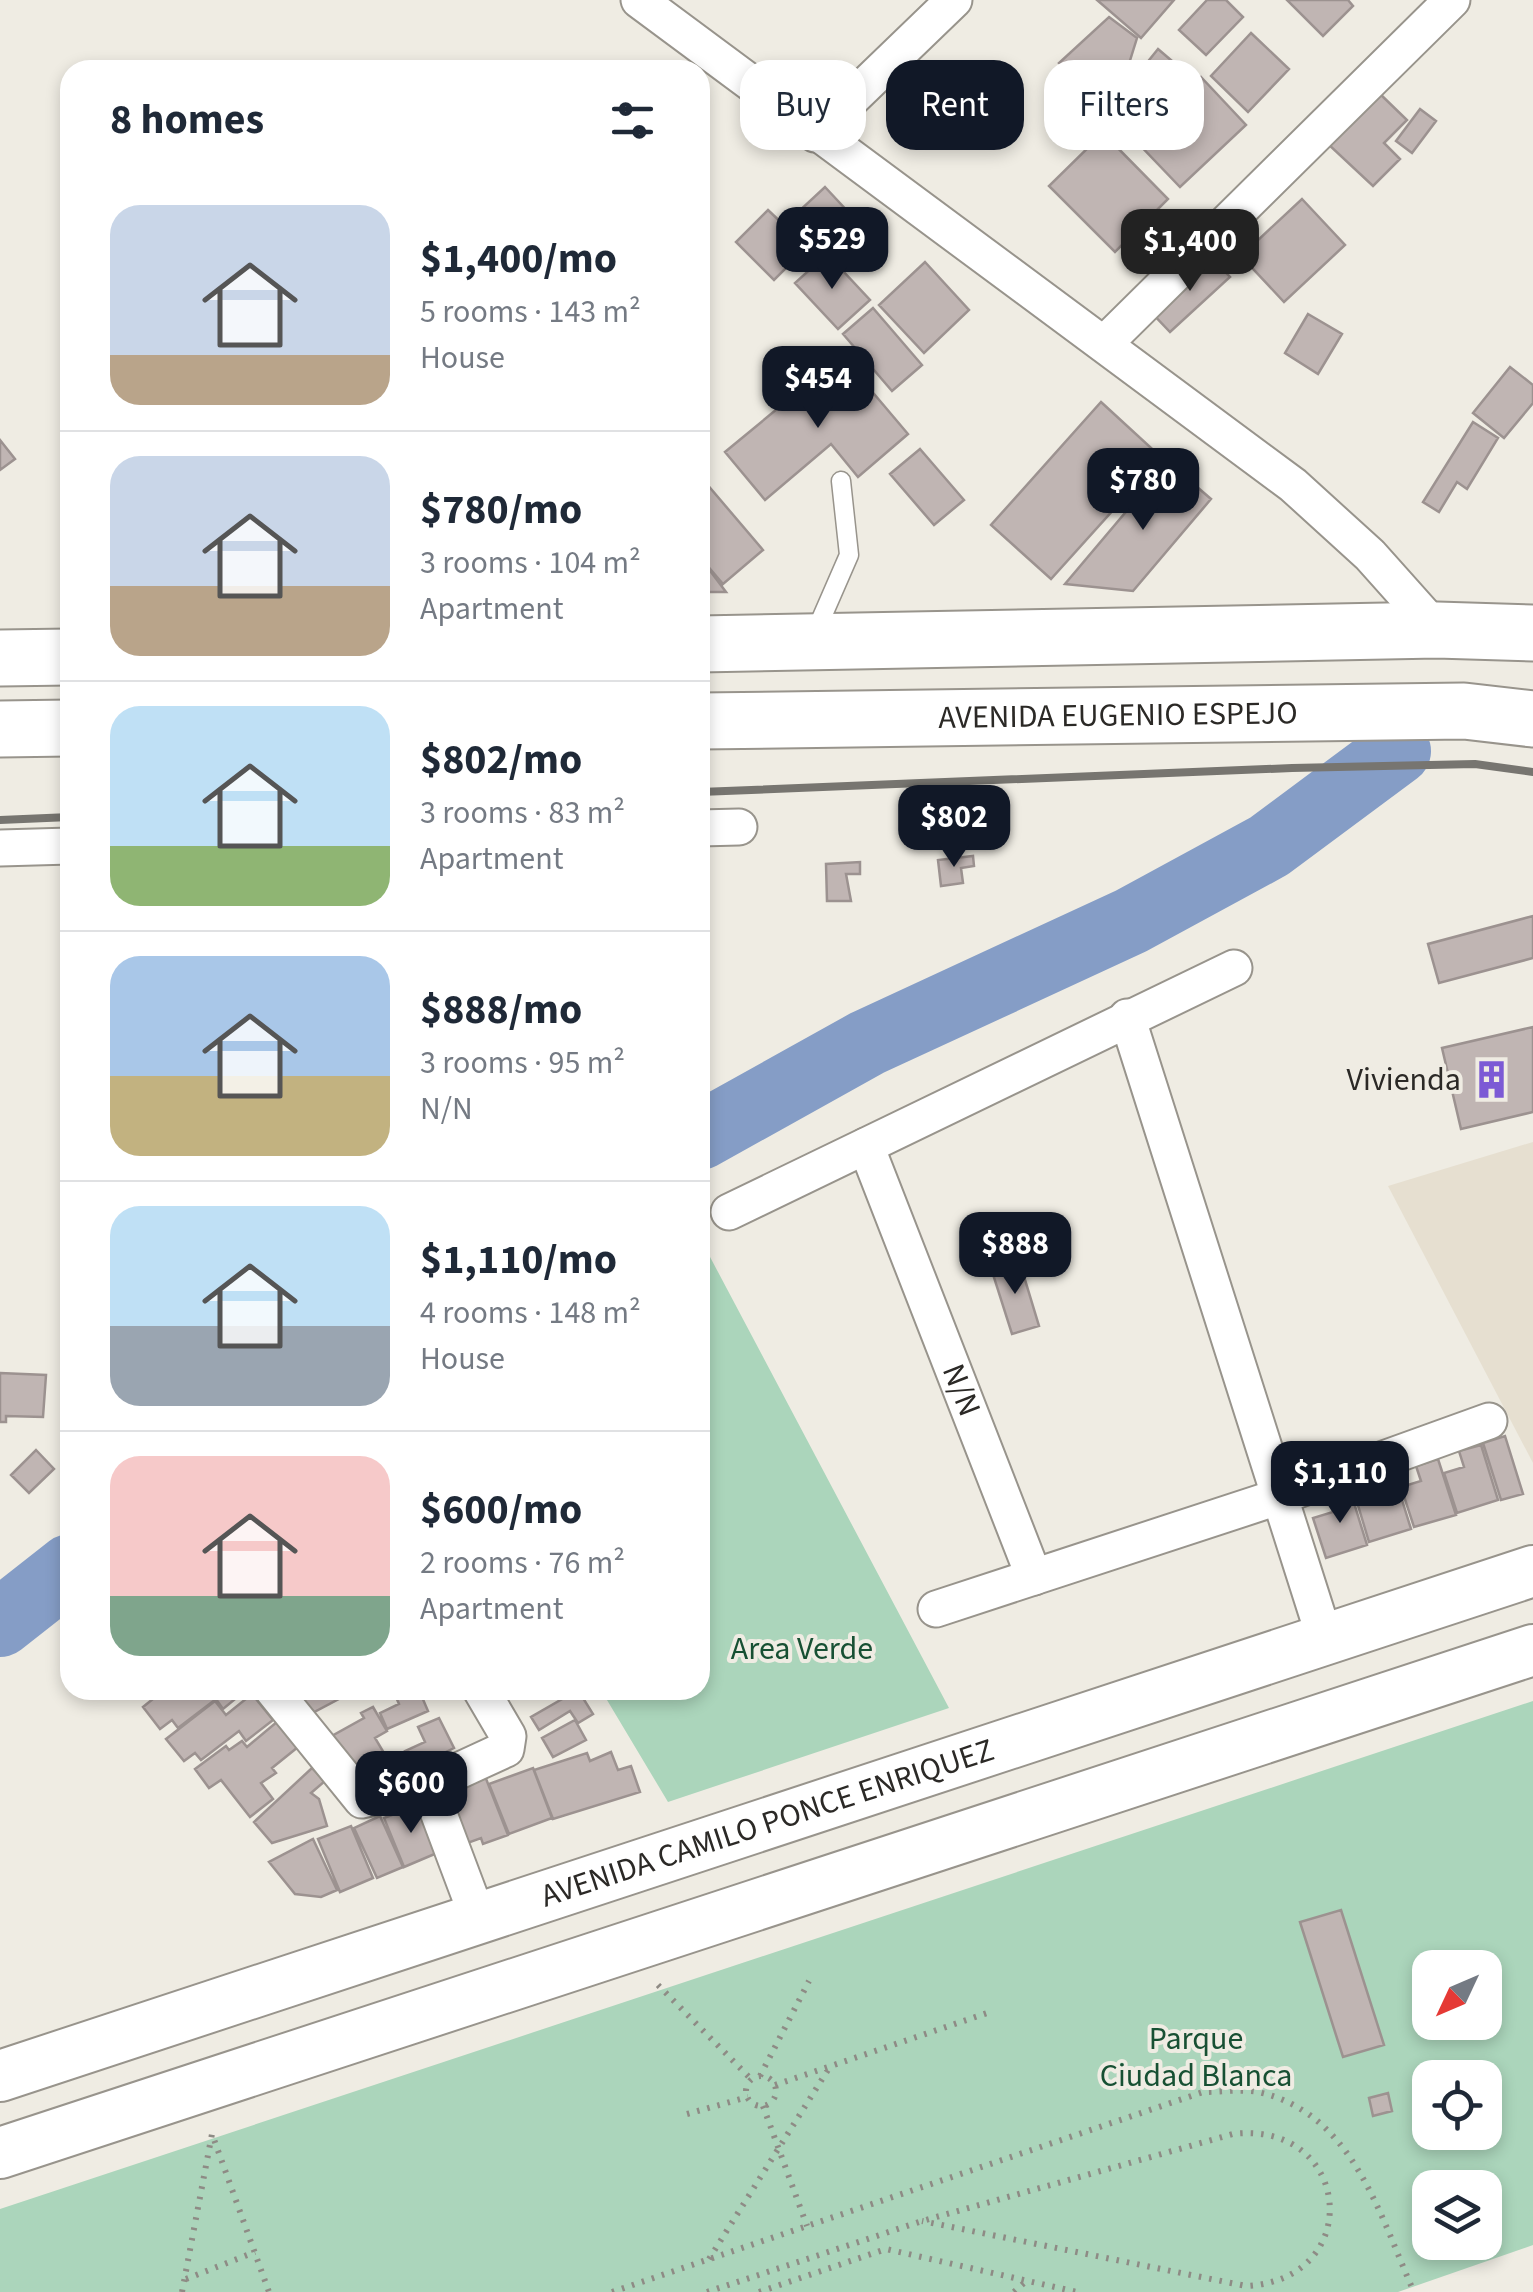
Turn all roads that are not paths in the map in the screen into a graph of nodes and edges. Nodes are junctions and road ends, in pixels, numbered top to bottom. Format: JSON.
{"nodes":[{"id":1,"x":639,"y":0,"type":"edge"},
{"id":2,"x":954,"y":0,"type":"edge"},
{"id":3,"x":1452,"y":0,"type":"edge"},
{"id":4,"x":740,"y":77,"type":"edge"},
{"id":5,"x":866,"y":85,"type":"edge"},
{"id":6,"x":837,"y":150,"type":"edge"},
{"id":7,"x":1104,"y":344,"type":"junction"},
{"id":8,"x":841,"y":481,"type":"dead end"},
{"id":9,"x":1437,"y":630,"type":"junction"},
{"id":10,"x":1533,"y":632,"type":"edge"},
{"id":11,"x":811,"y":642,"type":"junction"},
{"id":12,"x":710,"y":644,"type":"edge"},
{"id":13,"x":60,"y":657,"type":"edge"},
{"id":14,"x":0,"y":658,"type":"edge"},
{"id":15,"x":1533,"y":719,"type":"edge"},
{"id":16,"x":710,"y":722,"type":"edge"},
{"id":17,"x":60,"y":728,"type":"edge"},
{"id":18,"x":0,"y":729,"type":"edge"},
{"id":19,"x":739,"y":827,"type":"dead end"},
{"id":20,"x":710,"y":828,"type":"edge"},
{"id":21,"x":60,"y":846,"type":"edge"},
{"id":22,"x":0,"y":848,"type":"edge"},
{"id":23,"x":1234,"y":968,"type":"dead end"},
{"id":24,"x":1127,"y":1017,"type":"junction"},
{"id":25,"x":866,"y":1146,"type":"junction"},
{"id":26,"x":729,"y":1212,"type":"dead end"},
{"id":27,"x":1489,"y":1421,"type":"dead end"},
{"id":28,"x":1281,"y":1496,"type":"junction"},
{"id":29,"x":1034,"y":1577,"type":"junction"},
{"id":30,"x":1515,"y":1577,"type":"edge"},
{"id":31,"x":936,"y":1609,"type":"dead end"},
{"id":32,"x":1325,"y":1639,"type":"junction"},
{"id":33,"x":1526,"y":1652,"type":"edge"},
{"id":34,"x":282,"y":1700,"type":"edge"},
{"id":35,"x":487,"y":1700,"type":"edge"},
{"id":36,"x":428,"y":1786,"type":"junction"},
{"id":37,"x":478,"y":1918,"type":"junction"},
{"id":38,"x":0,"y":2076,"type":"edge"},
{"id":39,"x":0,"y":2153,"type":"edge"}],
"edges":[{"from":1,"to":4,"type":"street"},
{"from":2,"to":5,"type":"street"},
{"from":3,"to":7,"type":"street"},
{"from":6,"to":7,"type":"street"},
{"from":7,"to":9,"type":"street"},
{"from":8,"to":11,"type":"lane"},
{"from":9,"to":10,"type":"main road"},
{"from":9,"to":11,"type":"main road"},
{"from":11,"to":12,"type":"main road"},
{"from":13,"to":14,"type":"main road"},
{"from":15,"to":16,"type":"main road","name":"AVENIDA EUGENIO ESPEJO"},
{"from":17,"to":18,"type":"main road"},
{"from":19,"to":20,"type":"street"},
{"from":21,"to":22,"type":"street"},
{"from":23,"to":24,"type":"street"},
{"from":24,"to":25,"type":"street"},
{"from":24,"to":28,"type":"street"},
{"from":25,"to":26,"type":"street"},
{"from":25,"to":29,"type":"street","name":"N/N"},
{"from":27,"to":28,"type":"street"},
{"from":28,"to":29,"type":"street"},
{"from":28,"to":32,"type":"street"},
{"from":29,"to":31,"type":"street"},
{"from":30,"to":32,"type":"main road","name":"AVENIDA CAMILO PONCE ENRIQUEZ"},
{"from":30,"to":33,"type":"main road"},
{"from":32,"to":37,"type":"main road","name":"AVENIDA CAMILO PONCE ENRIQUEZ"},
{"from":33,"to":39,"type":"main road"},
{"from":34,"to":36,"type":"street"},
{"from":35,"to":36,"type":"street"},
{"from":36,"to":37,"type":"street"},
{"from":37,"to":38,"type":"main road","name":"AVENIDA CAMILO PONCE ENRIQUEZ"}]}
